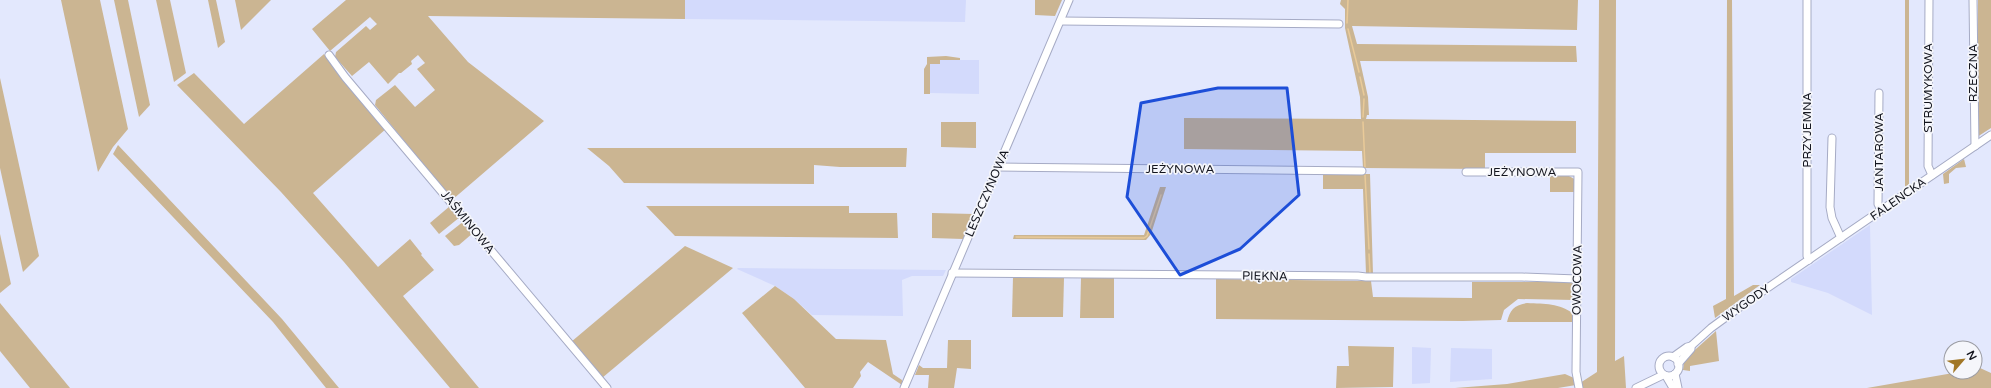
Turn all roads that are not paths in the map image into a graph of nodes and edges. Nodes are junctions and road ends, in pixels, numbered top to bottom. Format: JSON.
{"nodes":[{"id":1,"x":1070,"y":0,"type":"edge"},
{"id":2,"x":1807,"y":0,"type":"edge"},
{"id":3,"x":1928,"y":0,"type":"edge"},
{"id":4,"x":1973,"y":0,"type":"edge"},
{"id":5,"x":1061,"y":21,"type":"junction"},
{"id":6,"x":1339,"y":24,"type":"dead end"},
{"id":7,"x":329,"y":55,"type":"dead end"},
{"id":8,"x":1879,"y":93,"type":"dead end"},
{"id":9,"x":1991,"y":135,"type":"edge"},
{"id":10,"x":1832,"y":138,"type":"dead end"},
{"id":11,"x":1975,"y":146,"type":"junction"},
{"id":12,"x":998,"y":167,"type":"junction"},
{"id":13,"x":1362,"y":171,"type":"dead end"},
{"id":14,"x":1466,"y":172,"type":"dead end"},
{"id":15,"x":1578,"y":172,"type":"joint"},
{"id":16,"x":1932,"y":175,"type":"junction"},
{"id":17,"x":1881,"y":210,"type":"junction"},
{"id":18,"x":1841,"y":238,"type":"junction"},
{"id":19,"x":1806,"y":262,"type":"junction"},
{"id":20,"x":952,"y":273,"type":"junction"},
{"id":21,"x":1577,"y":280,"type":"junction"},
{"id":22,"x":1691,"y":346,"type":"junction"},
{"id":23,"x":1673,"y":357,"type":"junction"},
{"id":24,"x":1678,"y":364,"type":"junction"},
{"id":25,"x":1658,"y":366,"type":"junction"},
{"id":26,"x":1675,"y":374,"type":"junction"},
{"id":27,"x":1665,"y":375,"type":"junction"},
{"id":28,"x":1643,"y":384,"type":"junction"},
{"id":29,"x":905,"y":387,"type":"edge"},
{"id":30,"x":607,"y":388,"type":"edge"},
{"id":31,"x":1579,"y":388,"type":"edge"},
{"id":32,"x":1636,"y":388,"type":"edge"},
{"id":33,"x":1672,"y":388,"type":"edge"},
{"id":34,"x":1678,"y":388,"type":"edge"}],
"edges":[{"from":1,"to":5,"type":"street","name":"LESZCZYNOWA"},
{"from":2,"to":19,"type":"street","name":"PRZYJEMNA"},
{"from":3,"to":16,"type":"street","name":"STRUMYKOWA"},
{"from":4,"to":11,"type":"street","name":"RZECZNA"},
{"from":5,"to":6,"type":"street"},
{"from":5,"to":12,"type":"street","name":"LESZCZYNOWA"},
{"from":7,"to":30,"type":"street","name":"JAŚMINOWA"},
{"from":8,"to":17,"type":"street","name":"JANTAROWA"},
{"from":9,"to":11,"type":"street","name":"FALENCKA"},
{"from":10,"to":18,"type":"street"},
{"from":11,"to":16,"type":"street","name":"FALENCKA"},
{"from":12,"to":13,"type":"street","name":"JEŻYNOWA"},
{"from":12,"to":20,"type":"street","name":"LESZCZYNOWA"},
{"from":14,"to":15,"type":"street","name":"JEŻYNOWA"},
{"from":15,"to":21,"type":"street","name":"OWOCOWA"},
{"from":16,"to":17,"type":"street","name":"FALENCKA"},
{"from":17,"to":18,"type":"street","name":"FALENCKA"},
{"from":18,"to":19,"type":"street","name":"FALENCKA"},
{"from":19,"to":22,"type":"street","name":"WYGODY"},
{"from":20,"to":21,"type":"street","name":"PIĘKNA"},
{"from":20,"to":29,"type":"street","name":"LESZCZYNOWA"},
{"from":21,"to":31,"type":"street","name":"OWOCOWA"},
{"from":22,"to":23,"type":"street","name":"WYGODY"},
{"from":22,"to":24,"type":"street","name":"WYGODY"},
{"from":23,"to":24,"type":"street"},
{"from":23,"to":25,"type":"street"},
{"from":24,"to":26,"type":"street"},
{"from":25,"to":27,"type":"street"},
{"from":25,"to":28,"type":"street"},
{"from":26,"to":27,"type":"street"},
{"from":26,"to":34,"type":"street"},
{"from":27,"to":28,"type":"street"},
{"from":27,"to":33,"type":"street"},
{"from":28,"to":32,"type":"street"}]}
